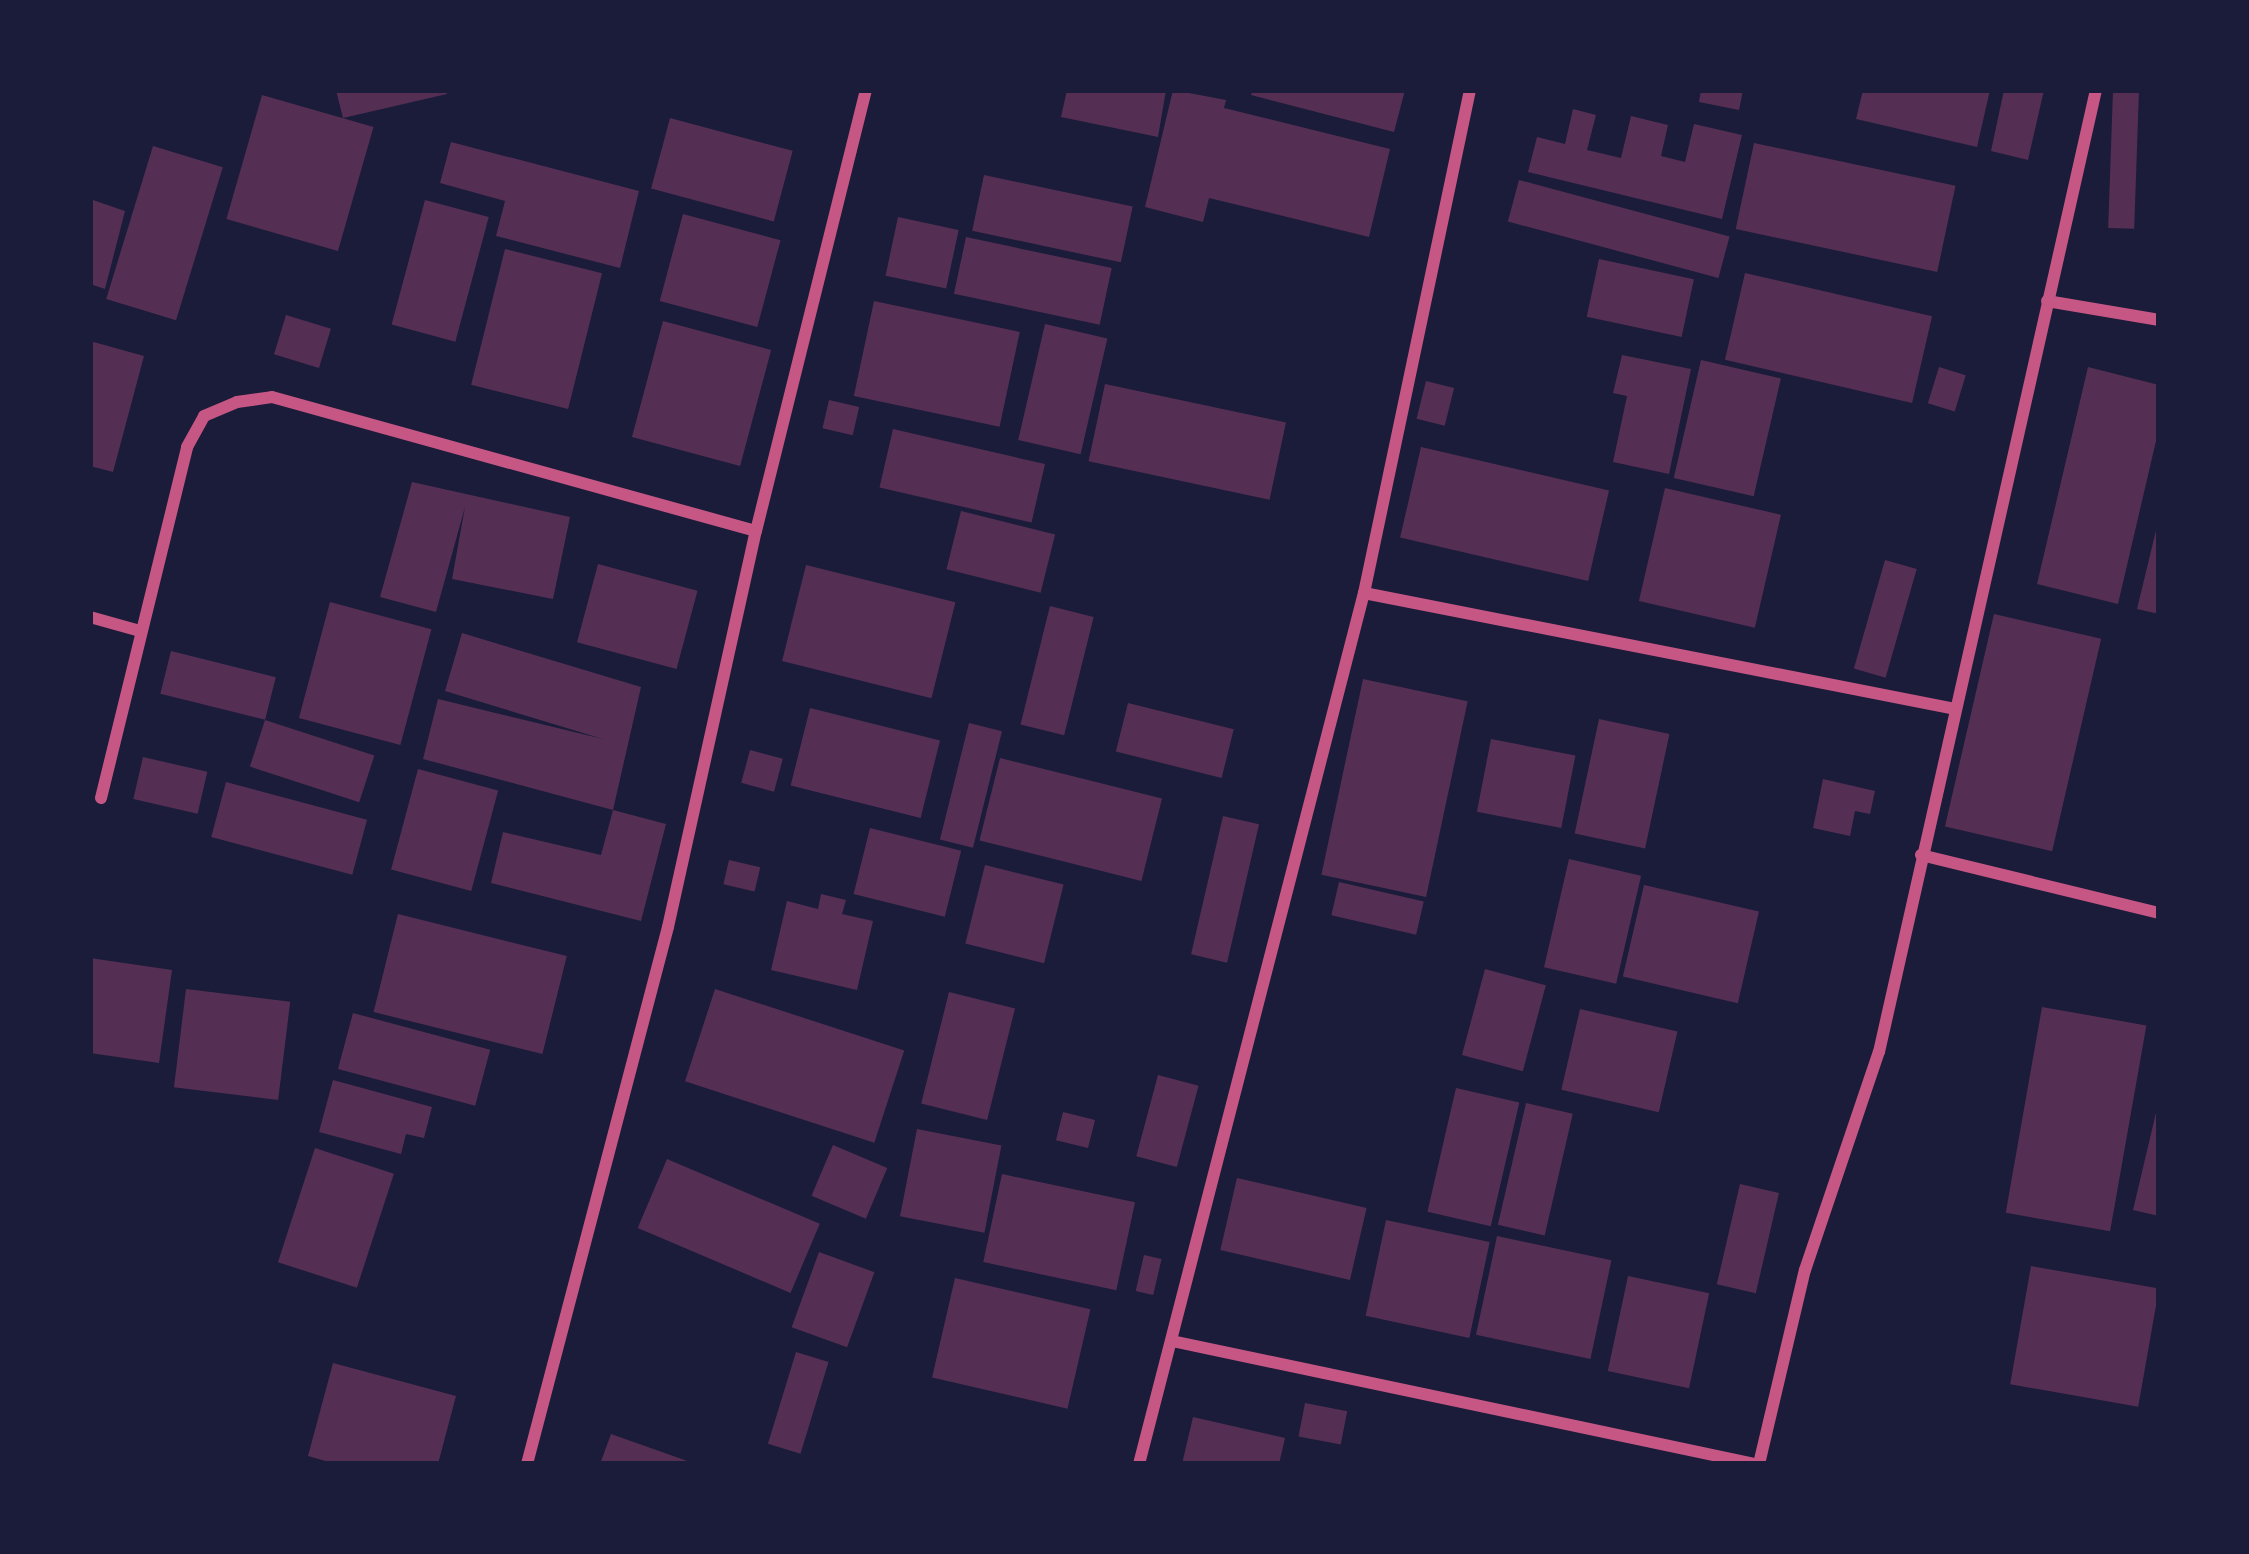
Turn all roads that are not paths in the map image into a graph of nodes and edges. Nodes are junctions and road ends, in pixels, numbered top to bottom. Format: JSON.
{"nodes":[{"id":1,"x":866,"y":90,"type":"edge"},
{"id":2,"x":1470,"y":90,"type":"edge"},
{"id":3,"x":2096,"y":90,"type":"edge"},
{"id":4,"x":2047,"y":301,"type":"junction"},
{"id":5,"x":2159,"y":320,"type":"edge"},
{"id":6,"x":757,"y":532,"type":"junction"},
{"id":7,"x":1364,"y":593,"type":"junction"},
{"id":8,"x":90,"y":617,"type":"edge"},
{"id":9,"x":140,"y":632,"type":"junction"},
{"id":10,"x":1954,"y":709,"type":"junction"},
{"id":11,"x":101,"y":798,"type":"dead end"},
{"id":12,"x":1921,"y":855,"type":"junction"},
{"id":13,"x":2159,"y":913,"type":"edge"},
{"id":14,"x":1172,"y":1341,"type":"junction"},
{"id":15,"x":527,"y":1464,"type":"edge"},
{"id":16,"x":1139,"y":1464,"type":"edge"},
{"id":17,"x":1757,"y":1464,"type":"edge"}],
"edges":[{"from":1,"to":6,"type":"street"},
{"from":2,"to":7,"type":"street"},
{"from":3,"to":4,"type":"street"},
{"from":4,"to":5,"type":"street"},
{"from":4,"to":10,"type":"street"},
{"from":6,"to":9,"type":"street"},
{"from":6,"to":15,"type":"street"},
{"from":7,"to":10,"type":"street"},
{"from":7,"to":14,"type":"street"},
{"from":8,"to":9,"type":"street"},
{"from":9,"to":11,"type":"street"},
{"from":10,"to":12,"type":"street"},
{"from":12,"to":13,"type":"street"},
{"from":12,"to":17,"type":"street"},
{"from":14,"to":16,"type":"street"},
{"from":14,"to":17,"type":"street"}]}
